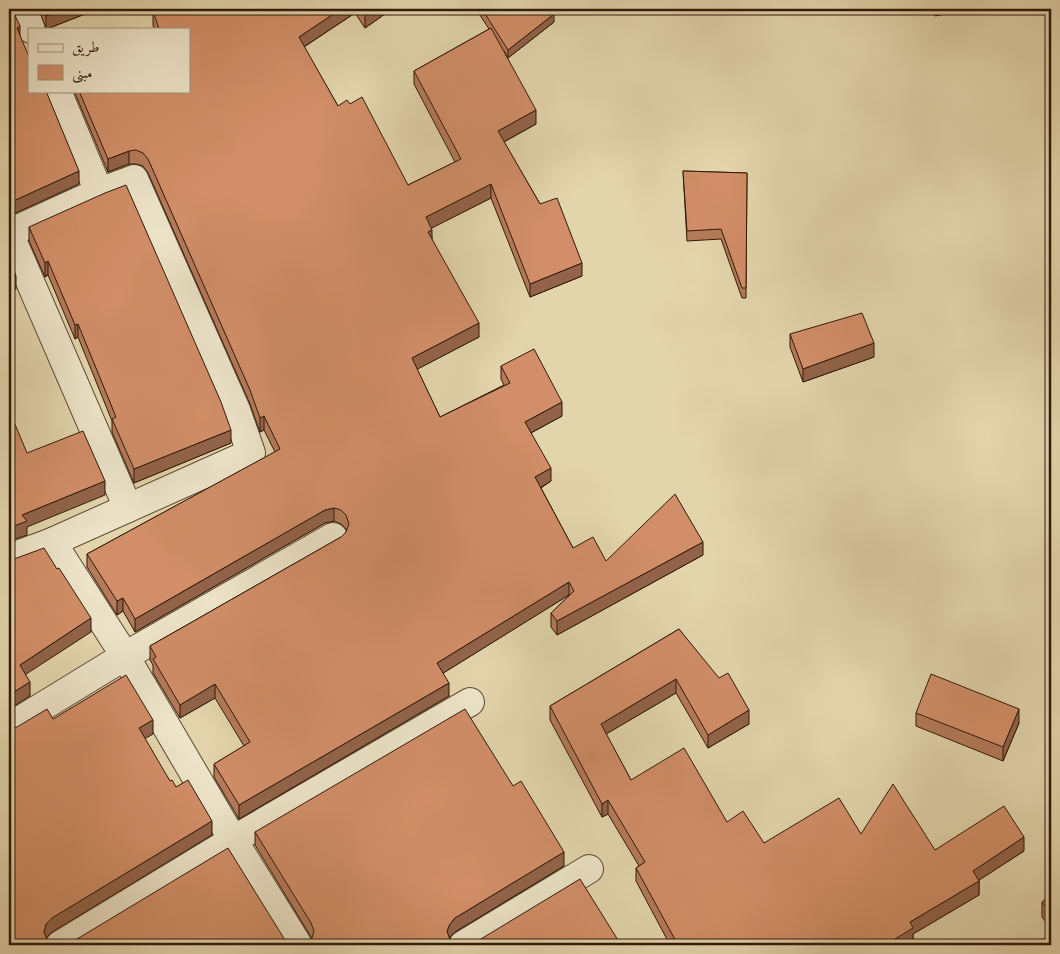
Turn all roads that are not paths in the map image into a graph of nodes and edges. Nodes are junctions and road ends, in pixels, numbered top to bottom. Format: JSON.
{"nodes":[{"id":1,"x":23,"y":9,"type":"edge"},
{"id":2,"x":31,"y":28,"type":"edge"},
{"id":3,"x":57,"y":92,"type":"edge"},
{"id":4,"x":99,"y":192,"type":"junction"},
{"id":5,"x":9,"y":233,"type":"edge"},
{"id":6,"x":128,"y":508,"type":"junction"},
{"id":7,"x":333,"y":537,"type":"dead end"},
{"id":8,"x":52,"y":542,"type":"junction"},
{"id":9,"x":9,"y":558,"type":"edge"},
{"id":10,"x":124,"y":656,"type":"junction"},
{"id":11,"x":470,"y":702,"type":"dead end"},
{"id":12,"x":9,"y":727,"type":"edge"},
{"id":13,"x":233,"y":840,"type":"junction"},
{"id":14,"x":589,"y":869,"type":"dead end"},
{"id":15,"x":60,"y":945,"type":"edge"},
{"id":16,"x":298,"y":945,"type":"edge"},
{"id":17,"x":463,"y":945,"type":"edge"}],
"edges":[{"from":1,"to":2,"type":"street"},
{"from":3,"to":4,"type":"street"},
{"from":4,"to":5,"type":"street"},
{"from":4,"to":6,"type":"street"},
{"from":5,"to":6,"type":"street"},
{"from":6,"to":8,"type":"street"},
{"from":7,"to":10,"type":"street"},
{"from":8,"to":9,"type":"street"},
{"from":8,"to":10,"type":"street"},
{"from":10,"to":12,"type":"street"},
{"from":10,"to":13,"type":"street"},
{"from":11,"to":13,"type":"street"},
{"from":13,"to":15,"type":"street"},
{"from":13,"to":16,"type":"street"},
{"from":14,"to":17,"type":"street"}]}
